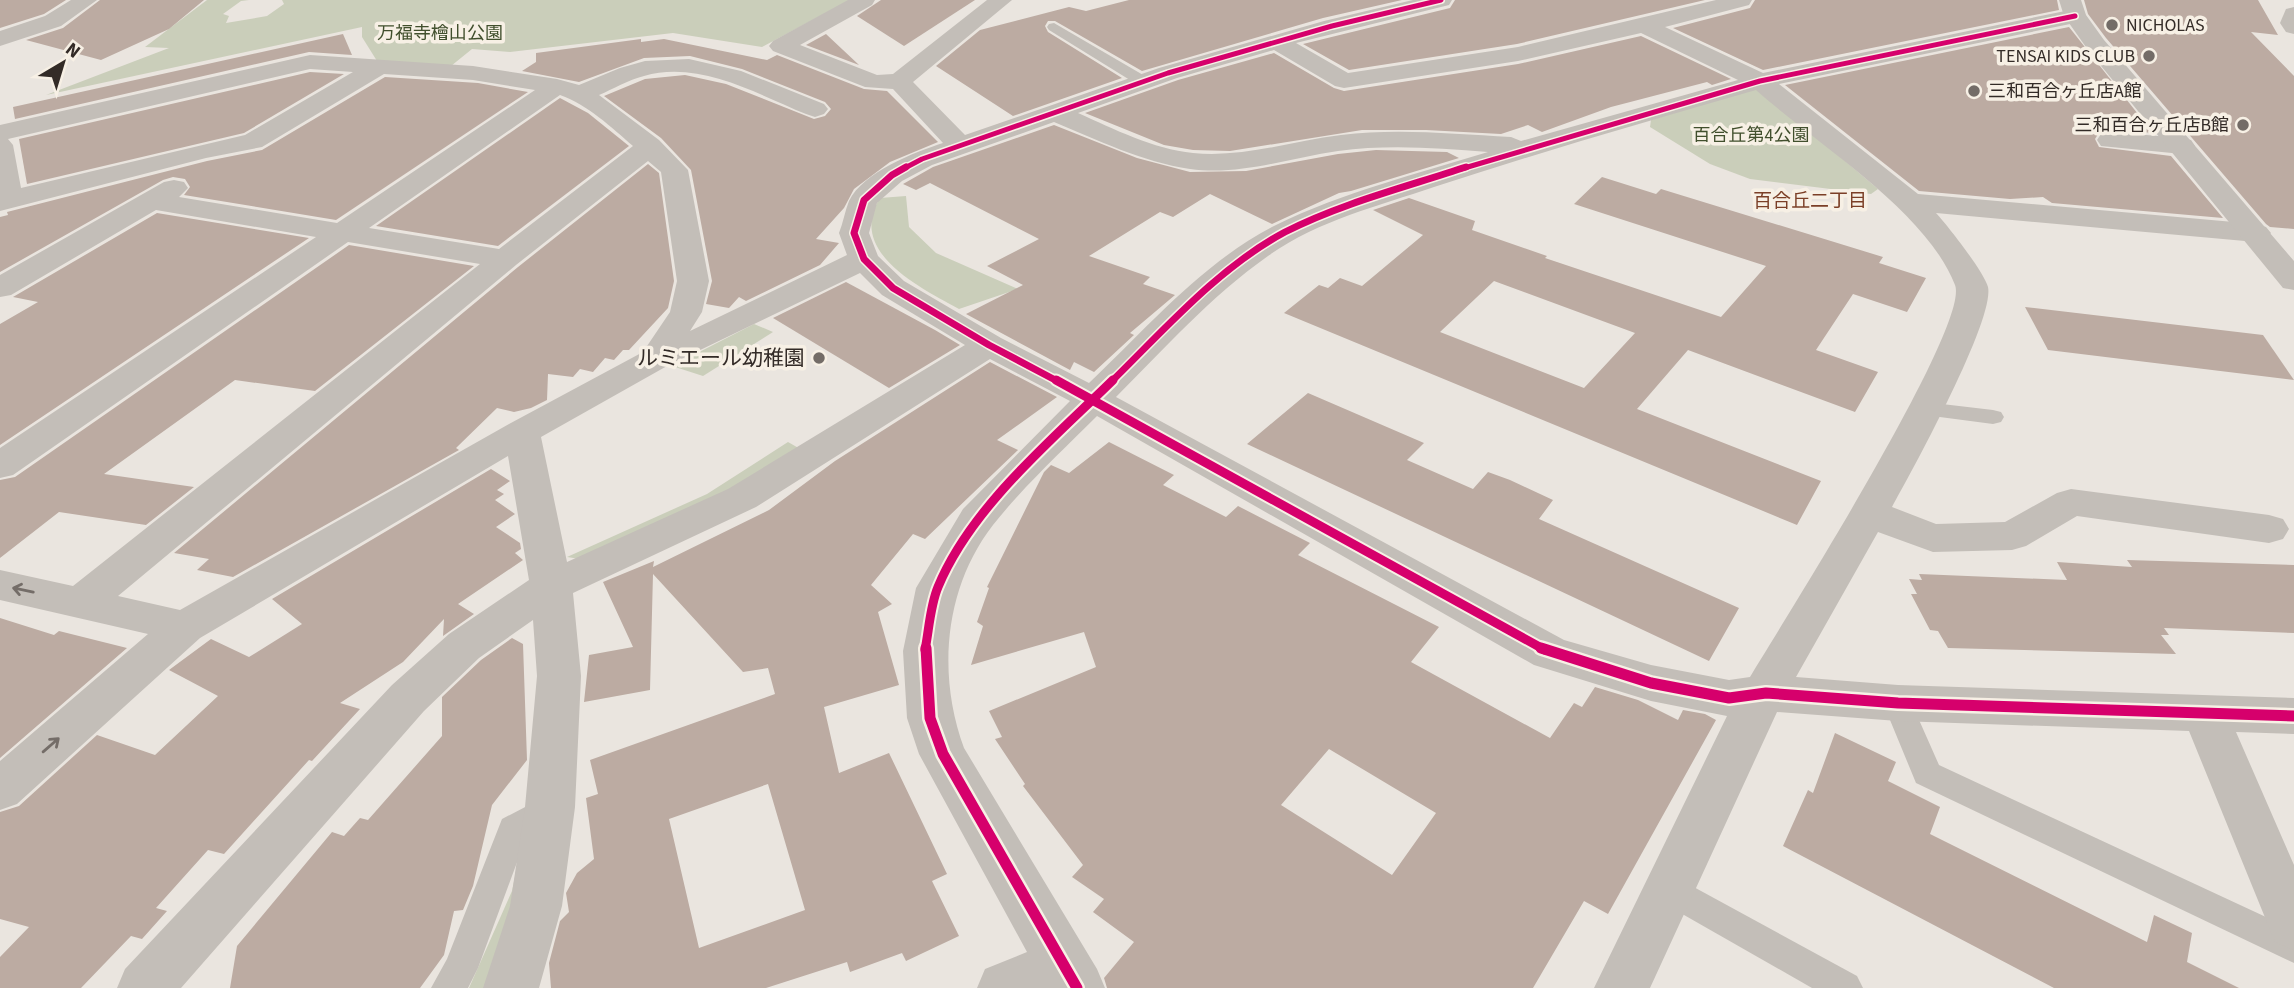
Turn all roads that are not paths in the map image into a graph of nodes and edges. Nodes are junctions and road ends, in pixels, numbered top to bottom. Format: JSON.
{"nodes":[{"id":1,"x":86,"y":0,"type":"edge"},
{"id":2,"x":864,"y":0,"type":"edge"},
{"id":3,"x":1001,"y":0,"type":"edge"},
{"id":4,"x":1441,"y":0,"type":"edge"},
{"id":5,"x":1741,"y":0,"type":"edge"},
{"id":6,"x":2073,"y":8,"type":"edge"},
{"id":7,"x":2294,"y":14,"type":"edge"},
{"id":8,"x":1644,"y":26,"type":"junction"},
{"id":9,"x":1054,"y":27,"type":"dead end"},
{"id":10,"x":2294,"y":27,"type":"edge"},
{"id":11,"x":0,"y":39,"type":"edge"},
{"id":12,"x":1277,"y":42,"type":"junction"},
{"id":13,"x":383,"y":65,"type":"junction"},
{"id":14,"x":899,"y":81,"type":"junction"},
{"id":15,"x":1759,"y":81,"type":"junction"},
{"id":16,"x":1144,"y":82,"type":"junction"},
{"id":17,"x":568,"y":90,"type":"junction"},
{"id":18,"x":816,"y":109,"type":"dead end"},
{"id":19,"x":1055,"y":113,"type":"junction"},
{"id":20,"x":0,"y":133,"type":"edge"},
{"id":21,"x":2110,"y":140,"type":"dead end"},
{"id":22,"x":253,"y":142,"type":"junction"},
{"id":23,"x":0,"y":145,"type":"edge"},
{"id":24,"x":960,"y":145,"type":"junction"},
{"id":25,"x":650,"y":146,"type":"junction"},
{"id":26,"x":2182,"y":146,"type":"junction"},
{"id":27,"x":1529,"y":147,"type":"junction"},
{"id":28,"x":4,"y":201,"type":"edge"},
{"id":29,"x":152,"y":201,"type":"junction"},
{"id":30,"x":1910,"y":202,"type":"junction"},
{"id":31,"x":342,"y":232,"type":"junction"},
{"id":32,"x":2256,"y":233,"type":"junction"},
{"id":33,"x":505,"y":259,"type":"junction"},
{"id":34,"x":864,"y":259,"type":"junction"},
{"id":35,"x":2294,"y":281,"type":"edge"},
{"id":36,"x":0,"y":288,"type":"edge"},
{"id":37,"x":989,"y":345,"type":"junction"},
{"id":38,"x":655,"y":359,"type":"junction"},
{"id":39,"x":1093,"y":400,"type":"junction"},
{"id":40,"x":1925,"y":409,"type":"junction"},
{"id":41,"x":1993,"y":417,"type":"dead end"},
{"id":42,"x":522,"y":432,"type":"junction"},
{"id":43,"x":0,"y":466,"type":"edge"},
{"id":44,"x":1869,"y":513,"type":"junction"},
{"id":45,"x":2269,"y":529,"type":"dead end"},
{"id":46,"x":0,"y":585,"type":"edge"},
{"id":47,"x":551,"y":586,"type":"junction"},
{"id":48,"x":81,"y":603,"type":"junction"},
{"id":49,"x":185,"y":627,"type":"junction"},
{"id":50,"x":1766,"y":693,"type":"junction"},
{"id":51,"x":1898,"y":703,"type":"junction"},
{"id":52,"x":2204,"y":712,"type":"junction"},
{"id":53,"x":2294,"y":716,"type":"edge"},
{"id":54,"x":0,"y":790,"type":"edge"},
{"id":55,"x":550,"y":807,"type":"junction"},
{"id":56,"x":1668,"y":888,"type":"junction"},
{"id":57,"x":2294,"y":925,"type":"edge"},
{"id":58,"x":2294,"y":947,"type":"edge"},
{"id":59,"x":1069,"y":976,"type":"edge"},
{"id":60,"x":145,"y":988,"type":"edge"},
{"id":61,"x":449,"y":988,"type":"edge"},
{"id":62,"x":511,"y":988,"type":"edge"},
{"id":63,"x":1005,"y":988,"type":"edge"},
{"id":64,"x":1622,"y":988,"type":"edge"},
{"id":65,"x":1845,"y":988,"type":"edge"}],
"edges":[{"from":1,"to":11,"type":"street"},
{"from":2,"to":14,"type":"street"},
{"from":3,"to":14,"type":"street"},
{"from":4,"to":12,"type":"street"},
{"from":5,"to":8,"type":"street"},
{"from":6,"to":15,"type":"street"},
{"from":6,"to":26,"type":"street"},
{"from":7,"to":10,"type":"street"},
{"from":8,"to":12,"type":"street"},
{"from":8,"to":15,"type":"street"},
{"from":9,"to":16,"type":"lane"},
{"from":12,"to":16,"type":"street"},
{"from":13,"to":17,"type":"street"},
{"from":13,"to":20,"type":"street"},
{"from":13,"to":22,"type":"street"},
{"from":14,"to":24,"type":"street"},
{"from":15,"to":27,"type":"street"},
{"from":15,"to":30,"type":"street"},
{"from":16,"to":19,"type":"street"},
{"from":17,"to":18,"type":"street"},
{"from":17,"to":25,"type":"street"},
{"from":17,"to":31,"type":"street"},
{"from":19,"to":24,"type":"street"},
{"from":19,"to":27,"type":"street"},
{"from":21,"to":26,"type":"street"},
{"from":22,"to":28,"type":"street"},
{"from":22,"to":29,"type":"street"},
{"from":23,"to":28,"type":"street"},
{"from":24,"to":34,"type":"street"},
{"from":25,"to":33,"type":"street"},
{"from":25,"to":38,"type":"street"},
{"from":26,"to":32,"type":"street"},
{"from":27,"to":39,"type":"street"},
{"from":29,"to":31,"type":"street"},
{"from":29,"to":36,"type":"street"},
{"from":30,"to":32,"type":"street"},
{"from":30,"to":40,"type":"street"},
{"from":31,"to":33,"type":"street"},
{"from":31,"to":43,"type":"street"},
{"from":32,"to":35,"type":"street"},
{"from":33,"to":48,"type":"street"},
{"from":34,"to":37,"type":"street"},
{"from":34,"to":38,"type":"street"},
{"from":37,"to":39,"type":"street"},
{"from":37,"to":47,"type":"street"},
{"from":38,"to":42,"type":"street"},
{"from":39,"to":50,"type":"street"},
{"from":39,"to":59,"type":"street"},
{"from":40,"to":41,"type":"lane"},
{"from":40,"to":44,"type":"street"},
{"from":42,"to":47,"type":"street"},
{"from":42,"to":49,"type":"street"},
{"from":44,"to":45,"type":"street"},
{"from":44,"to":50,"type":"street"},
{"from":48,"to":46,"type":"street","one_way":true},
{"from":47,"to":55,"type":"street"},
{"from":47,"to":60,"type":"street"},
{"from":48,"to":49,"type":"street"},
{"from":54,"to":49,"type":"street","one_way":true},
{"from":50,"to":51,"type":"street"},
{"from":50,"to":56,"type":"street"},
{"from":51,"to":52,"type":"street"},
{"from":51,"to":58,"type":"lane"},
{"from":52,"to":53,"type":"street"},
{"from":52,"to":57,"type":"street"},
{"from":55,"to":61,"type":"lane"},
{"from":55,"to":62,"type":"street"},
{"from":56,"to":64,"type":"street"},
{"from":56,"to":65,"type":"lane"},
{"from":59,"to":63,"type":"street"}]}
